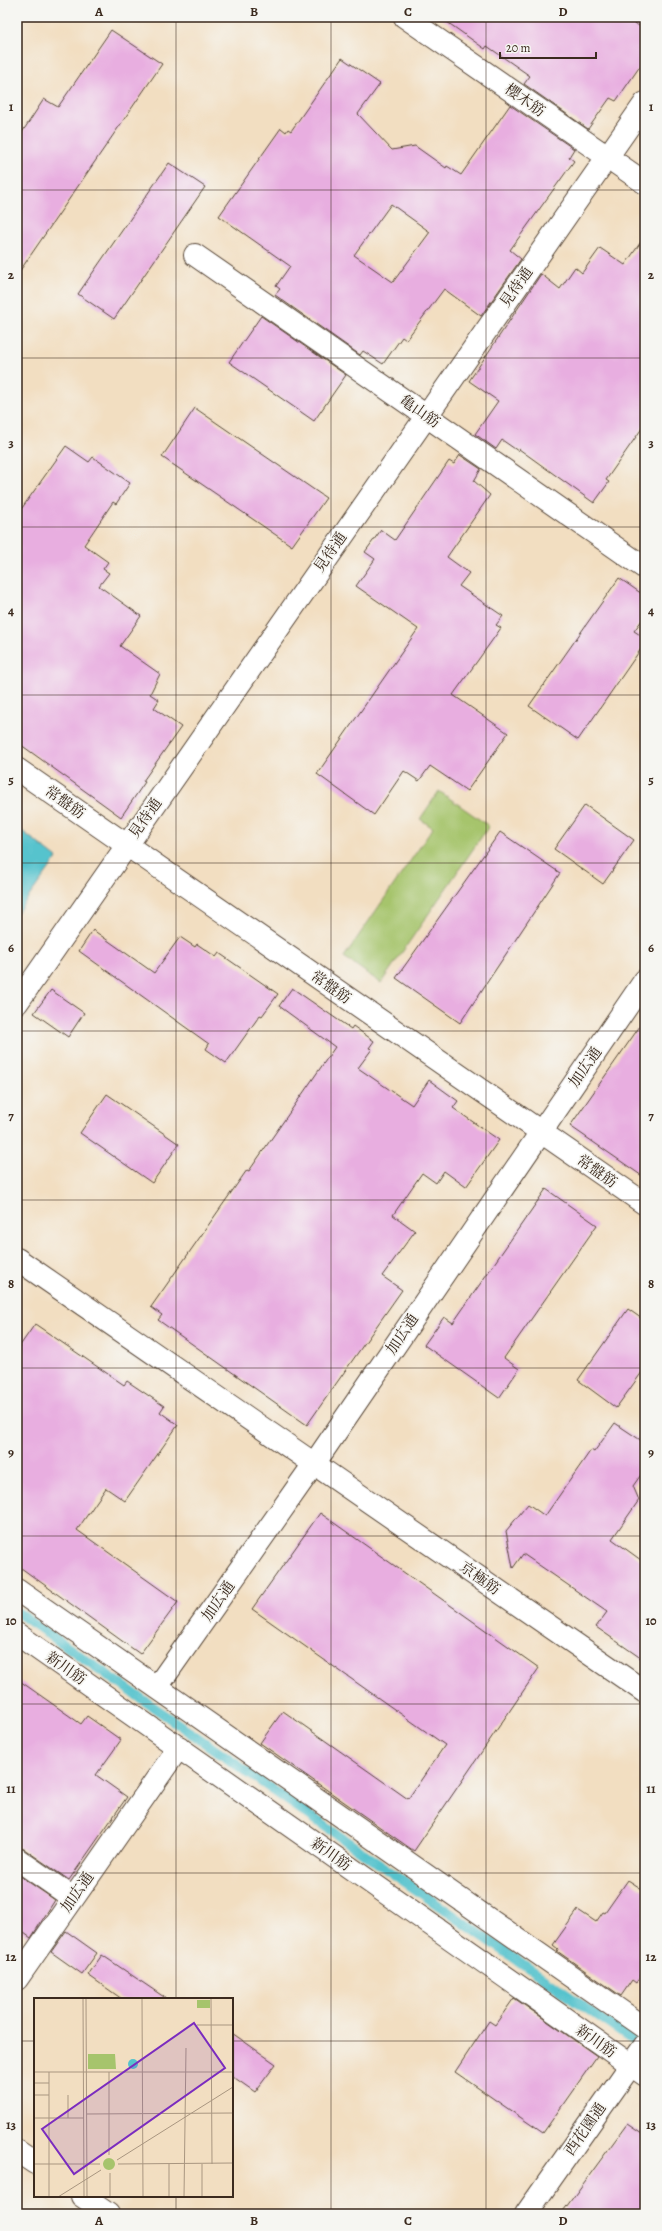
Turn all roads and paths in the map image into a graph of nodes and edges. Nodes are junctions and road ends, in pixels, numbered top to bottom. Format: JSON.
{"nodes":[{"id":1,"x":406,"y":17,"type":"edge"},
{"id":2,"x":645,"y":103,"type":"edge"},
{"id":3,"x":607,"y":157,"type":"junction"},
{"id":4,"x":645,"y":183,"type":"edge"},
{"id":5,"x":195,"y":255,"type":"dead end"},
{"id":6,"x":426,"y":416,"type":"junction"},
{"id":7,"x":645,"y":568,"type":"edge"},
{"id":8,"x":17,"y":769,"type":"edge"},
{"id":9,"x":126,"y":845,"type":"junction"},
{"id":10,"x":645,"y":980,"type":"edge"},
{"id":11,"x":17,"y":1003,"type":"edge"},
{"id":12,"x":540,"y":1132,"type":"junction"},
{"id":13,"x":645,"y":1204,"type":"edge"},
{"id":14,"x":17,"y":1259,"type":"edge"},
{"id":15,"x":314,"y":1464,"type":"junction"},
{"id":16,"x":17,"y":1590,"type":"edge"},
{"id":17,"x":17,"y":1634,"type":"edge"},
{"id":18,"x":157,"y":1687,"type":"junction"},
{"id":19,"x":645,"y":1692,"type":"edge"},
{"id":20,"x":179,"y":1747,"type":"junction"},
{"id":21,"x":17,"y":1858,"type":"edge"},
{"id":22,"x":73,"y":1898,"type":"junction"},
{"id":23,"x":17,"y":1979,"type":"edge"},
{"id":24,"x":645,"y":2028,"type":"edge"},
{"id":25,"x":645,"y":2045,"type":"edge"},
{"id":26,"x":638,"y":2070,"type":"edge"},
{"id":27,"x":17,"y":2151,"type":"edge"},
{"id":28,"x":34,"y":2162,"type":"edge"},
{"id":29,"x":83,"y":2197,"type":"edge"},
{"id":30,"x":108,"y":2214,"type":"edge"},
{"id":31,"x":526,"y":2214,"type":"edge"}],
"edges":[{"from":1,"to":3,"type":"street","name":"櫻木筋"},
{"from":2,"to":3,"type":"street","name":"見待通"},
{"from":3,"to":4,"type":"street","name":"櫻木筋"},
{"from":3,"to":6,"type":"street","name":"見待通"},
{"from":5,"to":6,"type":"street","name":"亀山筋"},
{"from":6,"to":7,"type":"street","name":"亀山筋"},
{"from":6,"to":9,"type":"street","name":"見待通"},
{"from":8,"to":9,"type":"street","name":"常盤筋"},
{"from":9,"to":11,"type":"street","name":"見待通"},
{"from":9,"to":12,"type":"street","name":"常盤筋"},
{"from":10,"to":12,"type":"street","name":"加広通"},
{"from":12,"to":13,"type":"street","name":"常盤筋"},
{"from":12,"to":15,"type":"street","name":"加広通"},
{"from":14,"to":15,"type":"street","name":"京極筋"},
{"from":15,"to":18,"type":"street","name":"加広通"},
{"from":15,"to":19,"type":"street","name":"京極筋"},
{"from":16,"to":18,"type":"street"},
{"from":17,"to":20,"type":"street","name":"新川筋"},
{"from":18,"to":24,"type":"street"},
{"from":20,"to":22,"type":"street","name":"加広通"},
{"from":20,"to":26,"type":"street","name":"新川筋"},
{"from":21,"to":22,"type":"street"},
{"from":22,"to":23,"type":"street","name":"加広通"},
{"from":25,"to":26,"type":"street","name":"西花園通"},
{"from":26,"to":31,"type":"street","name":"西花園通"},
{"from":27,"to":28,"type":"street"},
{"from":29,"to":30,"type":"street"}]}
